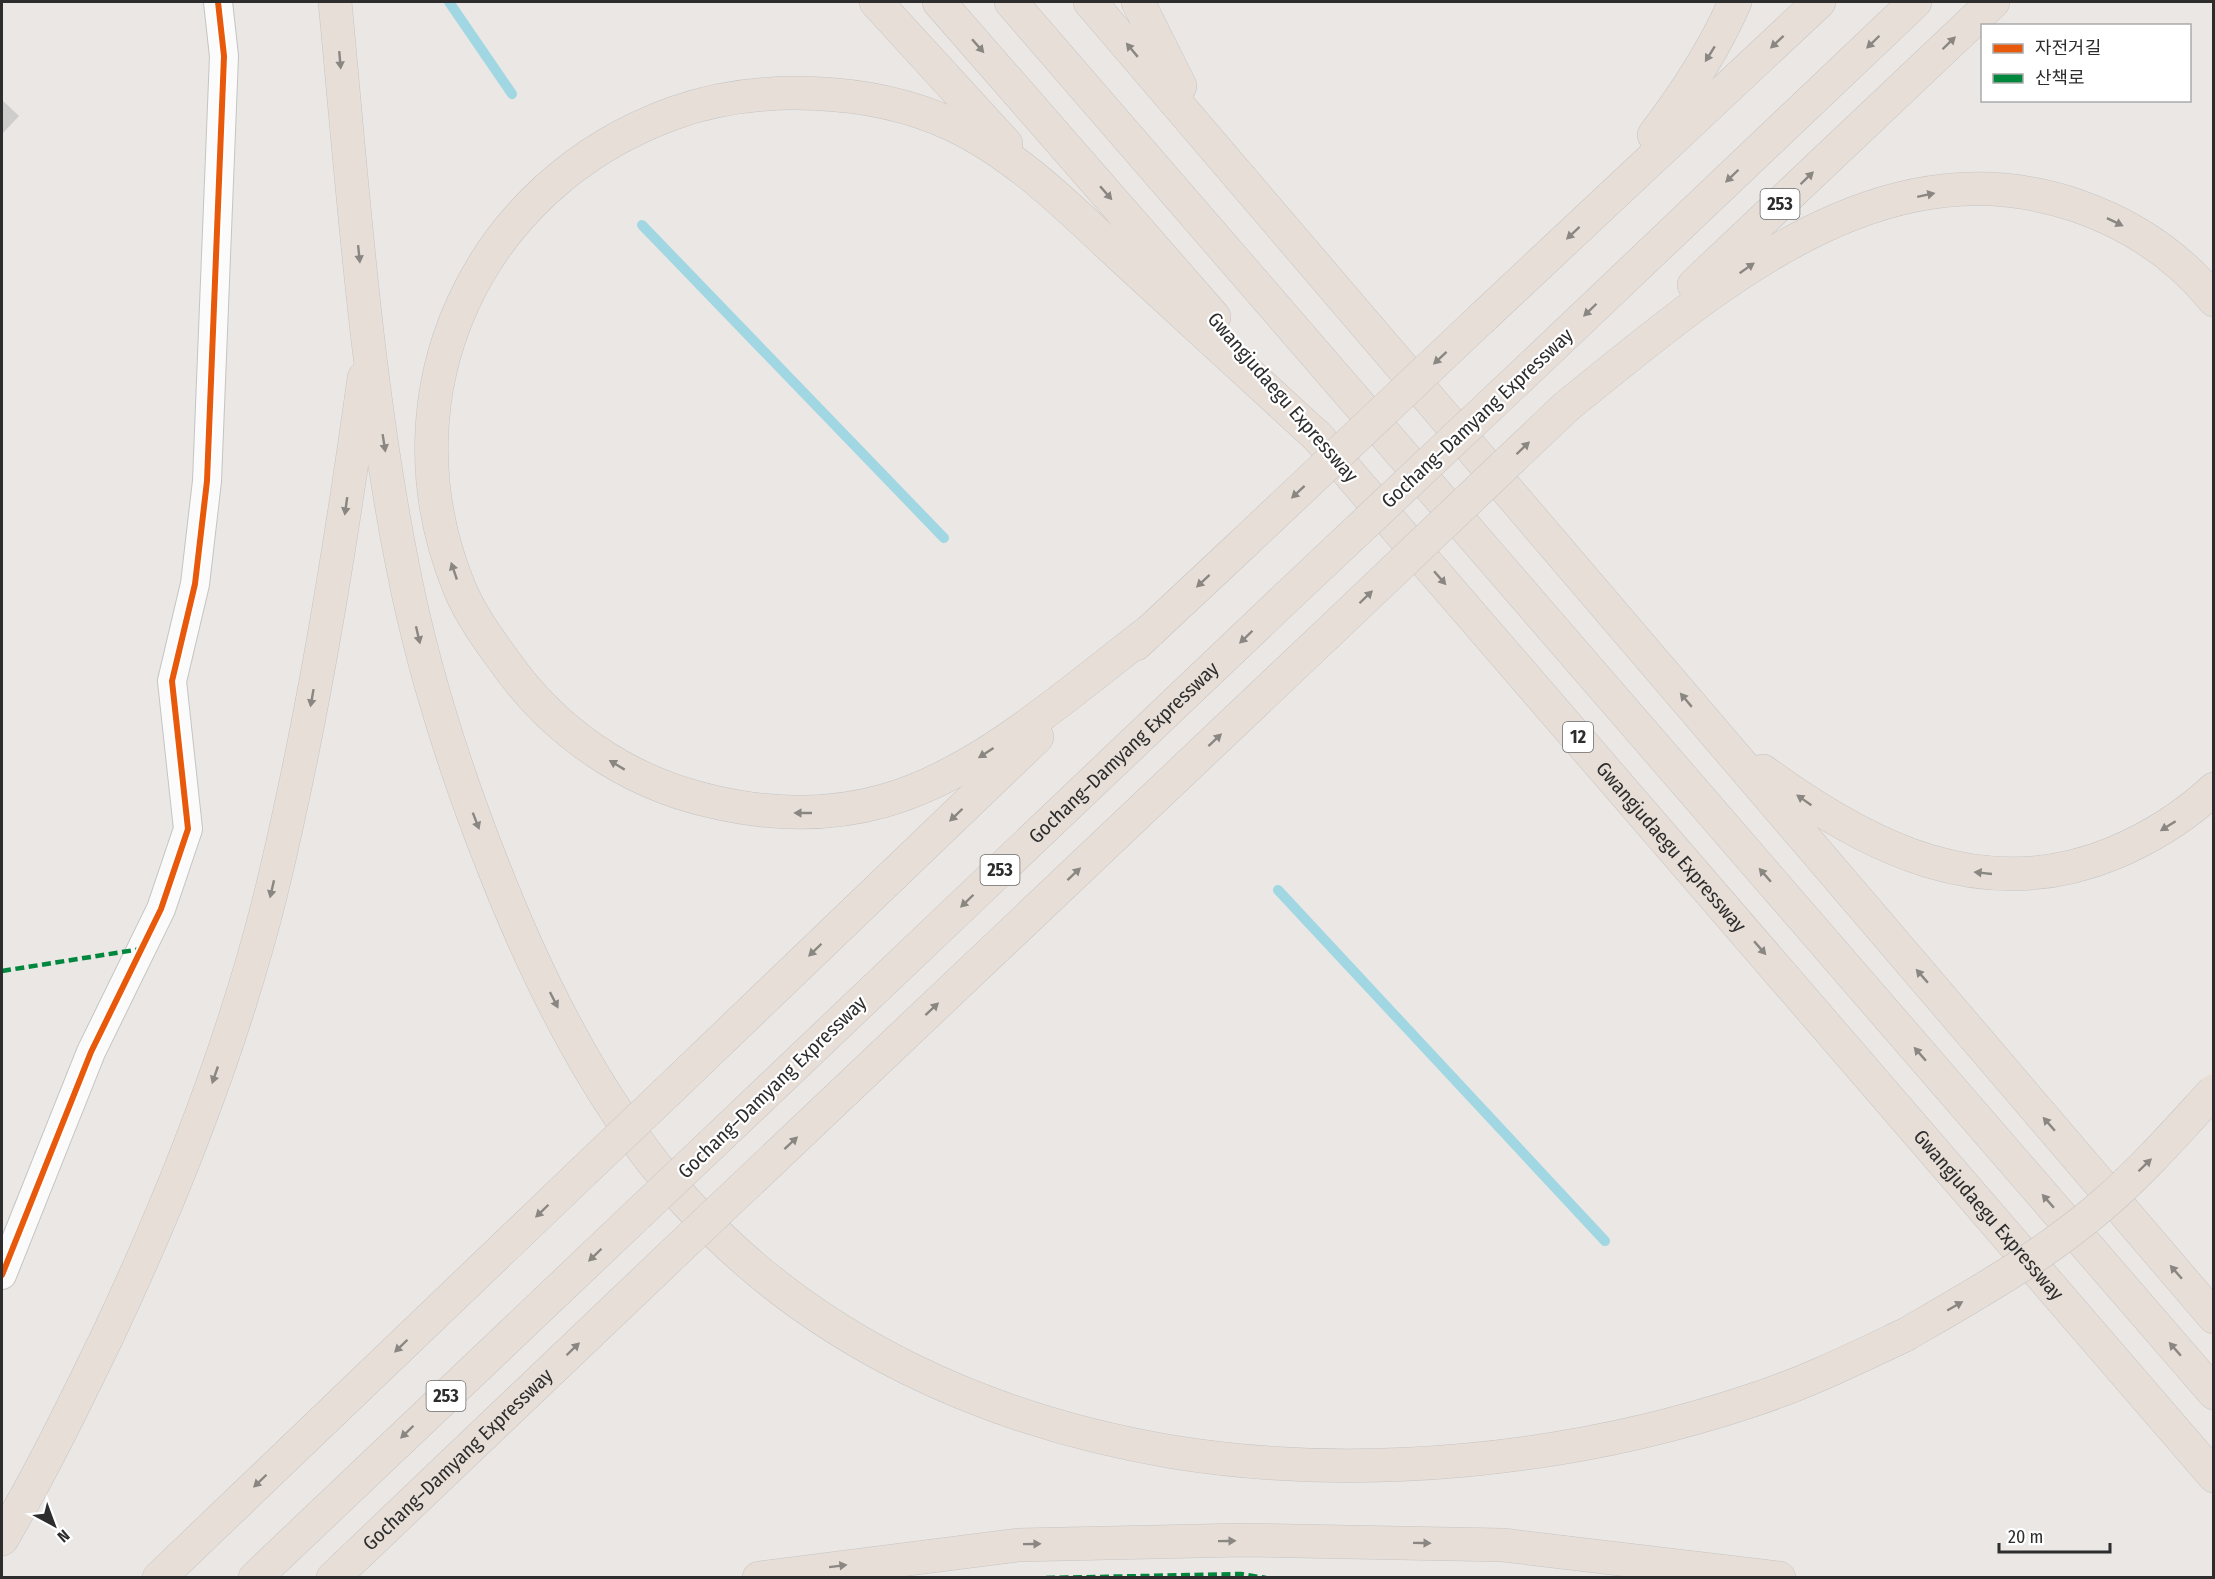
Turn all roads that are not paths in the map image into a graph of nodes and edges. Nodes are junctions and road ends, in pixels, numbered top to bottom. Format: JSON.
{"nodes":[{"id":1,"x":218,"y":2,"type":"edge"},
{"id":2,"x":335,"y":2,"type":"edge"},
{"id":3,"x":876,"y":2,"type":"edge"},
{"id":4,"x":939,"y":2,"type":"edge"},
{"id":5,"x":1011,"y":2,"type":"edge"},
{"id":6,"x":1090,"y":2,"type":"edge"},
{"id":7,"x":1137,"y":2,"type":"edge"},
{"id":8,"x":1735,"y":2,"type":"edge"},
{"id":9,"x":1819,"y":2,"type":"edge"},
{"id":10,"x":1916,"y":2,"type":"edge"},
{"id":11,"x":1993,"y":2,"type":"edge"},
{"id":12,"x":1211,"y":143,"type":"junction"},
{"id":13,"x":1043,"y":185,"type":"junction"},
{"id":14,"x":1598,"y":210,"type":"junction"},
{"id":15,"x":2214,"y":300,"type":"edge"},
{"id":16,"x":368,"y":344,"type":"junction"},
{"id":17,"x":1567,"y":406,"type":"junction"},
{"id":18,"x":1320,"y":440,"type":"junction"},
{"id":19,"x":1151,"y":630,"type":"junction"},
{"id":20,"x":1719,"y":738,"type":"junction"},
{"id":21,"x":2214,"y":789,"type":"edge"},
{"id":22,"x":2214,"y":1091,"type":"edge"},
{"id":23,"x":2,"y":1275,"type":"edge"},
{"id":24,"x":2214,"y":1317,"type":"edge"},
{"id":25,"x":2214,"y":1393,"type":"edge"},
{"id":26,"x":2214,"y":1476,"type":"edge"},
{"id":27,"x":2,"y":1539,"type":"edge"},
{"id":28,"x":159,"y":1578,"type":"edge"},
{"id":29,"x":255,"y":1578,"type":"edge"},
{"id":30,"x":333,"y":1578,"type":"edge"},
{"id":31,"x":759,"y":1578,"type":"edge"},
{"id":32,"x":1779,"y":1578,"type":"edge"}],
"edges":[{"from":1,"to":23,"type":"street"},
{"from":2,"to":16,"type":"highway","one_way":true},
{"from":3,"to":13,"type":"highway"},
{"from":4,"to":18,"type":"highway","name":"Gwangjudaegu Expressway","number":"12","one_way":true},
{"from":25,"to":5,"type":"highway","one_way":true},
{"from":12,"to":6,"type":"highway","one_way":true},
{"from":7,"to":12,"type":"highway"},
{"from":8,"to":14,"type":"highway","one_way":true},
{"from":9,"to":14,"type":"highway","one_way":true},
{"from":10,"to":29,"type":"highway","name":"Gochang–Damyang Expressway","number":"253","one_way":true,"bridge":true},
{"from":17,"to":11,"type":"highway","name":"Gochang–Damyang Expressway","number":"253","one_way":true},
{"from":20,"to":12,"type":"highway","one_way":true},
{"from":13,"to":18,"type":"highway"},
{"from":19,"to":13,"type":"highway","one_way":true},
{"from":14,"to":19,"type":"highway","one_way":true,"bridge":true},
{"from":17,"to":15,"type":"highway","one_way":true},
{"from":16,"to":22,"type":"highway","one_way":true,"bridge":true},
{"from":16,"to":27,"type":"highway","one_way":true},
{"from":30,"to":17,"type":"highway","name":"Gochang–Damyang Expressway","number":"253","one_way":true,"bridge":true},
{"from":18,"to":26,"type":"highway","name":"Gwangjudaegu Expressway","number":"12","one_way":true},
{"from":19,"to":28,"type":"highway","one_way":true,"bridge":true},
{"from":21,"to":20,"type":"highway","one_way":true},
{"from":24,"to":20,"type":"highway","one_way":true},
{"from":31,"to":32,"type":"highway","one_way":true}]}
